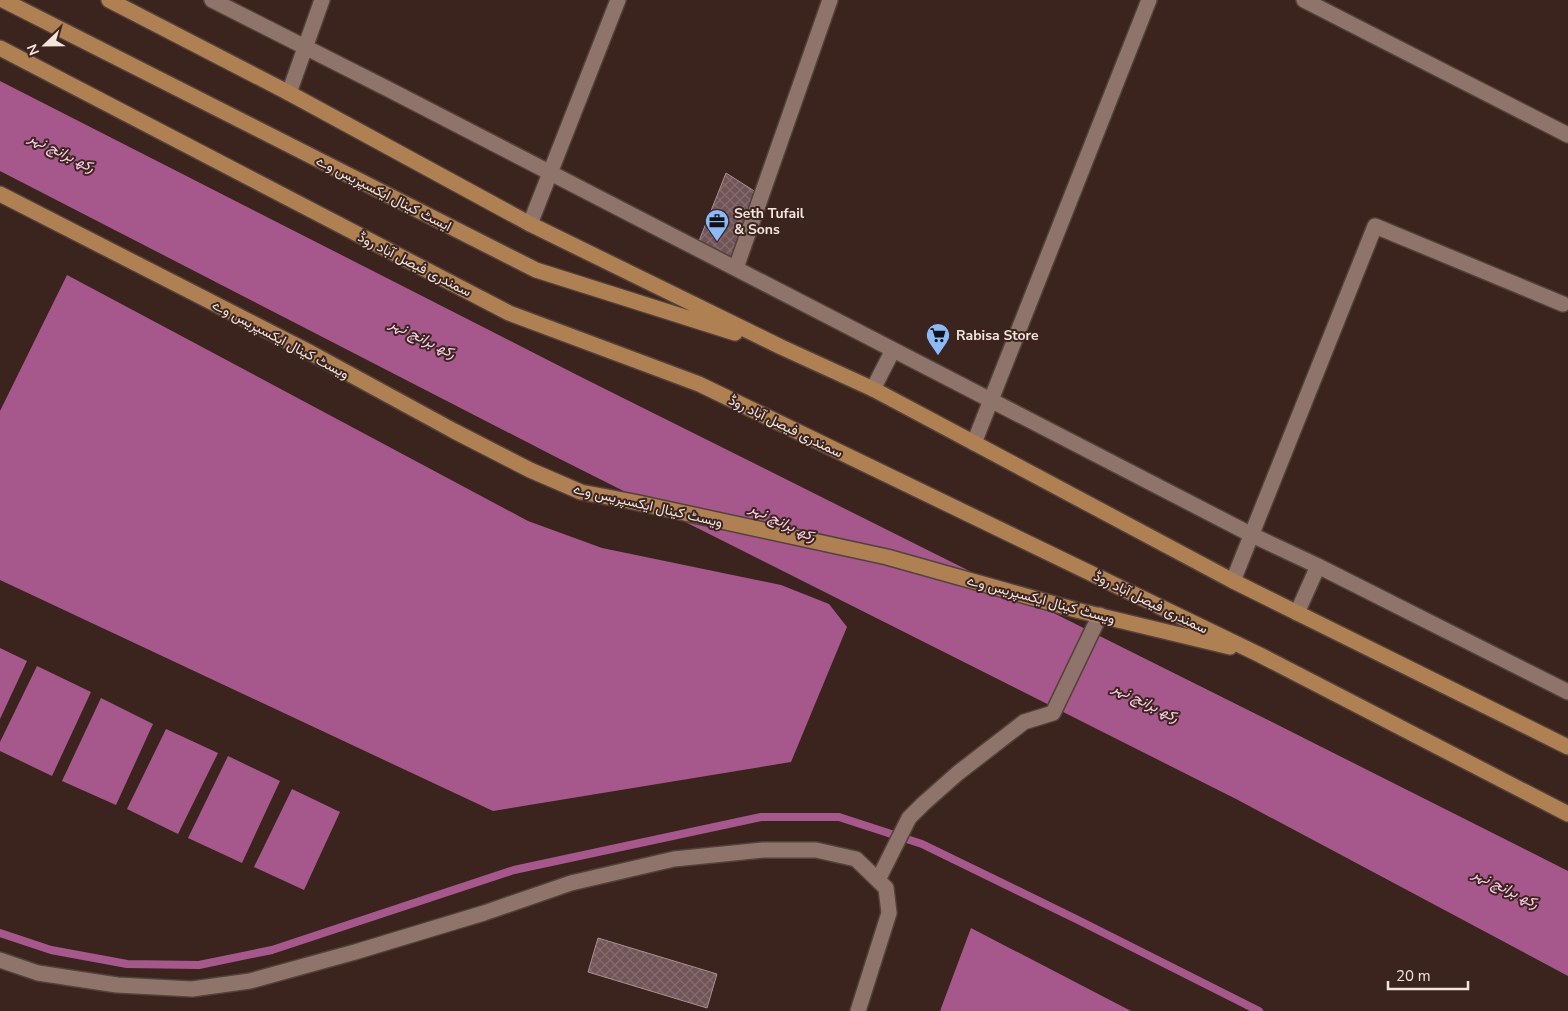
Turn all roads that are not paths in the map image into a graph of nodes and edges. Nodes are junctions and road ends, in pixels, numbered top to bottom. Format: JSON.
{"nodes":[{"id":1,"x":3,"y":0,"type":"edge"},
{"id":2,"x":109,"y":0,"type":"edge"},
{"id":3,"x":212,"y":0,"type":"edge"},
{"id":4,"x":322,"y":0,"type":"edge"},
{"id":5,"x":618,"y":0,"type":"edge"},
{"id":6,"x":830,"y":0,"type":"edge"},
{"id":7,"x":1149,"y":0,"type":"edge"},
{"id":8,"x":1304,"y":0,"type":"edge"},
{"id":9,"x":0,"y":48,"type":"edge"},
{"id":10,"x":305,"y":48,"type":"junction"},
{"id":11,"x":289,"y":93,"type":"junction"},
{"id":12,"x":1568,"y":135,"type":"edge"},
{"id":13,"x":550,"y":172,"type":"junction"},
{"id":14,"x":0,"y":194,"type":"edge"},
{"id":15,"x":530,"y":224,"type":"junction"},
{"id":16,"x":736,"y":268,"type":"junction"},
{"id":17,"x":1563,"y":304,"type":"dead end"},
{"id":18,"x":781,"y":348,"type":"junction"},
{"id":19,"x":893,"y":350,"type":"junction"},
{"id":20,"x":873,"y":389,"type":"junction"},
{"id":21,"x":992,"y":401,"type":"junction"},
{"id":22,"x":974,"y":443,"type":"junction"},
{"id":23,"x":1252,"y":535,"type":"junction"},
{"id":24,"x":1318,"y":566,"type":"junction"},
{"id":25,"x":1234,"y":581,"type":"junction"},
{"id":26,"x":1297,"y":613,"type":"junction"},
{"id":27,"x":1097,"y":622,"type":"junction"},
{"id":28,"x":1260,"y":655,"type":"junction"},
{"id":29,"x":1568,"y":692,"type":"edge"},
{"id":30,"x":1568,"y":747,"type":"edge"},
{"id":31,"x":1568,"y":814,"type":"edge"},
{"id":32,"x":878,"y":880,"type":"junction"},
{"id":33,"x":0,"y":960,"type":"edge"},
{"id":34,"x":858,"y":1011,"type":"edge"}],
"edges":[{"from":1,"to":18,"type":"main road","name":"ایسٹ کینال ایکسپریس وے"},
{"from":2,"to":11,"type":"main road"},
{"from":3,"to":10,"type":"street"},
{"from":4,"to":10,"type":"street"},
{"from":5,"to":13,"type":"street"},
{"from":6,"to":16,"type":"street"},
{"from":7,"to":21,"type":"street"},
{"from":8,"to":12,"type":"street"},
{"from":9,"to":28,"type":"main road","name":"سمندری فیصل آباد روڈ"},
{"from":10,"to":11,"type":"street"},
{"from":10,"to":13,"type":"street"},
{"from":11,"to":15,"type":"main road"},
{"from":13,"to":15,"type":"street"},
{"from":13,"to":16,"type":"street"},
{"from":14,"to":27,"type":"main road","name":"ویسٹ کینال ایکسپریس وے"},
{"from":15,"to":18,"type":"main road"},
{"from":16,"to":19,"type":"street"},
{"from":17,"to":23,"type":"street"},
{"from":18,"to":20,"type":"main road"},
{"from":19,"to":20,"type":"street"},
{"from":19,"to":21,"type":"street"},
{"from":20,"to":22,"type":"main road"},
{"from":21,"to":22,"type":"street"},
{"from":21,"to":23,"type":"street"},
{"from":22,"to":25,"type":"main road"},
{"from":23,"to":24,"type":"street"},
{"from":23,"to":25,"type":"street"},
{"from":24,"to":26,"type":"street"},
{"from":24,"to":29,"type":"street"},
{"from":25,"to":26,"type":"main road"},
{"from":26,"to":30,"type":"main road"},
{"from":27,"to":28,"type":"main road","name":"ویسٹ کینال ایکسپریس وے"},
{"from":27,"to":32,"type":"street"},
{"from":28,"to":31,"type":"main road","name":"سمندری فیصل آباد روڈ"},
{"from":32,"to":33,"type":"street"},
{"from":32,"to":34,"type":"street"}]}
